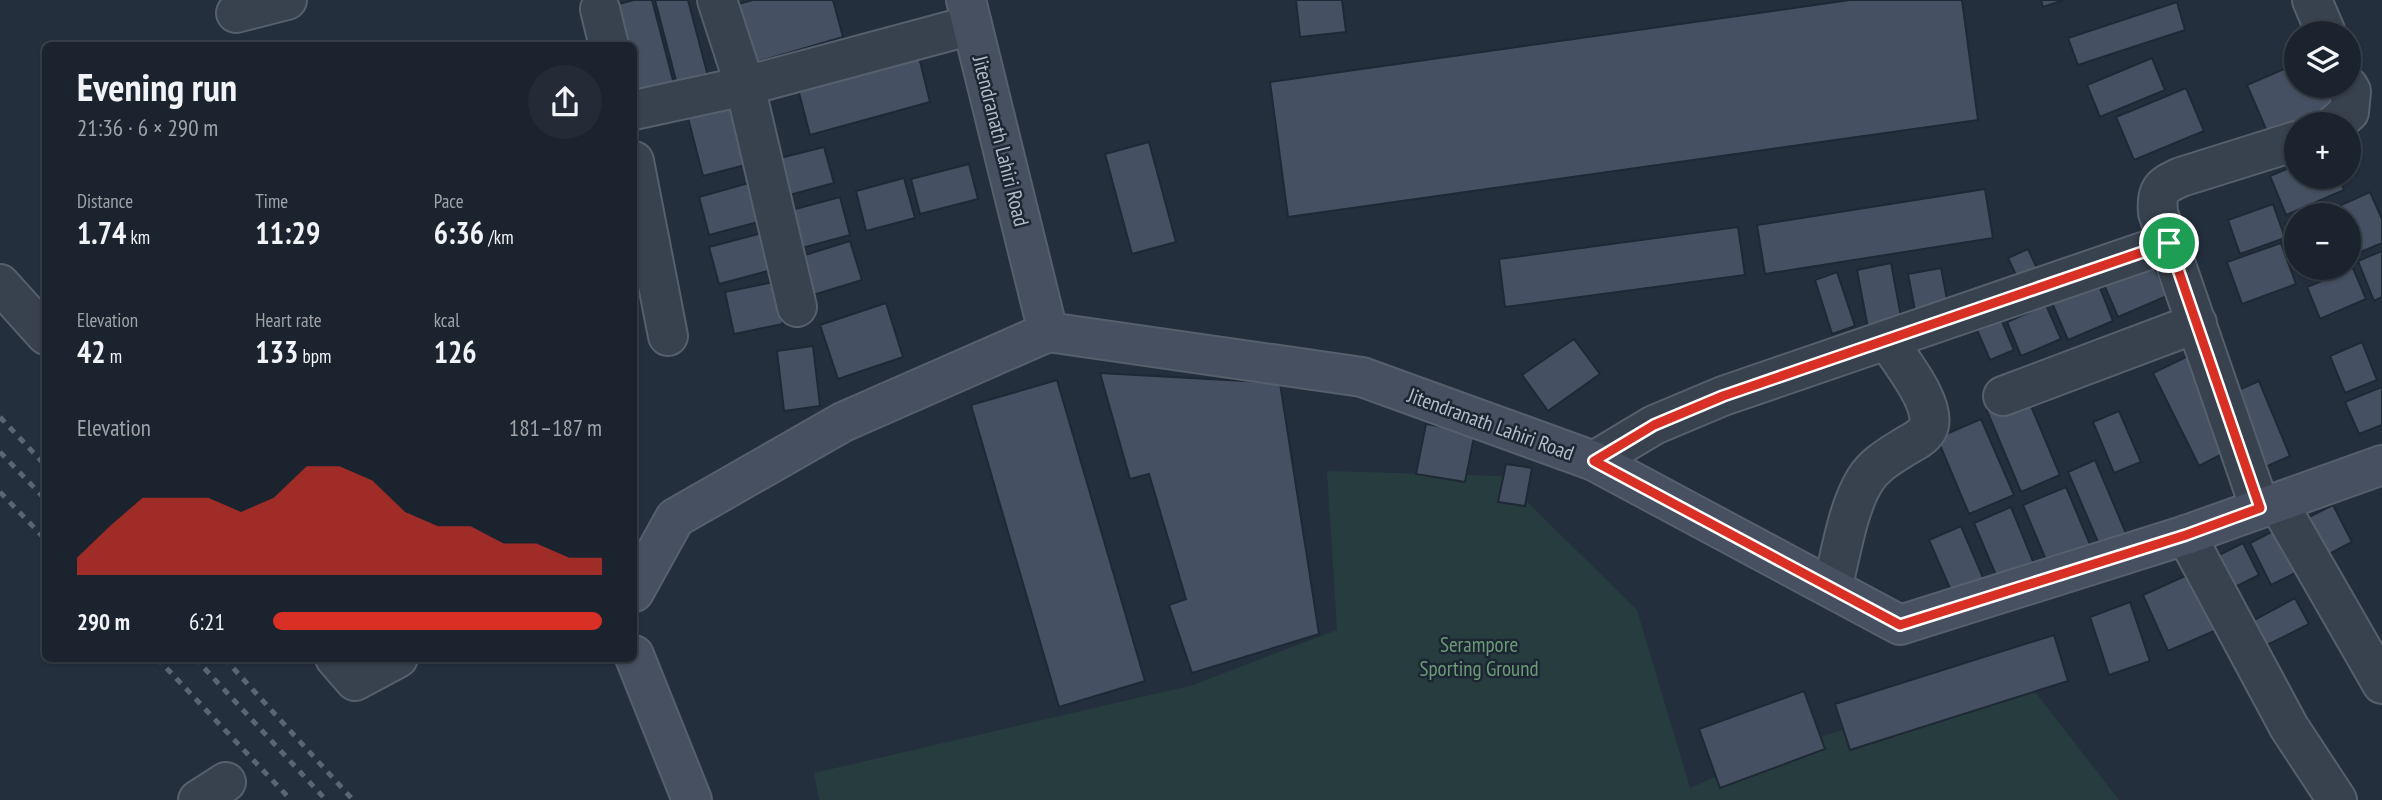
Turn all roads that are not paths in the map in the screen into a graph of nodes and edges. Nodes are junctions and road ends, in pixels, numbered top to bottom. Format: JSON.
{"nodes":[{"id":1,"x":287,"y":0,"type":"edge"},
{"id":2,"x":717,"y":0,"type":"edge"},
{"id":3,"x":2312,"y":0,"type":"edge"},
{"id":4,"x":600,"y":9,"type":"dead end"},
{"id":5,"x":969,"y":12,"type":"edge"},
{"id":6,"x":237,"y":19,"type":"edge"},
{"id":7,"x":2321,"y":21,"type":"edge"},
{"id":8,"x":608,"y":42,"type":"edge"},
{"id":9,"x":745,"y":86,"type":"junction"},
{"id":10,"x":637,"y":109,"type":"edge"},
{"id":11,"x":2284,"y":145,"type":"edge"},
{"id":12,"x":637,"y":176,"type":"edge"},
{"id":13,"x":2169,"y":243,"type":"junction"},
{"id":14,"x":0,"y":285,"type":"edge"},
{"id":15,"x":797,"y":307,"type":"dead end"},
{"id":16,"x":2197,"y":323,"type":"junction"},
{"id":17,"x":42,"y":331,"type":"edge"},
{"id":18,"x":1048,"y":332,"type":"junction"},
{"id":19,"x":668,"y":336,"type":"dead end"},
{"id":20,"x":1887,"y":340,"type":"junction"},
{"id":21,"x":2003,"y":396,"type":"dead end"},
{"id":22,"x":1594,"y":461,"type":"junction"},
{"id":23,"x":2380,"y":471,"type":"edge"},
{"id":24,"x":2269,"y":505,"type":"junction"},
{"id":25,"x":2186,"y":535,"type":"junction"},
{"id":26,"x":649,"y":544,"type":"edge"},
{"id":27,"x":637,"y":582,"type":"edge"},
{"id":28,"x":1832,"y":588,"type":"junction"},
{"id":29,"x":338,"y":662,"type":"edge"},
{"id":30,"x":391,"y":662,"type":"edge"},
{"id":31,"x":637,"y":662,"type":"edge"},
{"id":32,"x":2382,"y":684,"type":"edge"},
{"id":33,"x":692,"y":800,"type":"edge"},
{"id":34,"x":2337,"y":800,"type":"edge"}],
"edges":[{"from":1,"to":6,"type":"street"},
{"from":2,"to":9,"type":"street"},
{"from":3,"to":7,"type":"street"},
{"from":4,"to":8,"type":"street"},
{"from":5,"to":9,"type":"street"},
{"from":5,"to":18,"type":"street","name":"Jitendranath Lahiri Road"},
{"from":9,"to":10,"type":"street"},
{"from":9,"to":15,"type":"street"},
{"from":11,"to":13,"type":"street"},
{"from":12,"to":19,"type":"street"},
{"from":13,"to":16,"type":"street"},
{"from":13,"to":20,"type":"street"},
{"from":14,"to":17,"type":"street"},
{"from":16,"to":21,"type":"street"},
{"from":16,"to":24,"type":"street"},
{"from":18,"to":22,"type":"street","name":"Jitendranath Lahiri Road"},
{"from":18,"to":26,"type":"street"},
{"from":20,"to":22,"type":"street"},
{"from":20,"to":28,"type":"street"},
{"from":22,"to":28,"type":"street","name":"Jitendranath Lahiri Road"},
{"from":23,"to":24,"type":"street","name":"Jitendranath Lahiri Road"},
{"from":24,"to":25,"type":"street","name":"Jitendranath Lahiri Road"},
{"from":24,"to":32,"type":"street"},
{"from":25,"to":28,"type":"street","name":"Jitendranath Lahiri Road"},
{"from":25,"to":34,"type":"street"},
{"from":26,"to":27,"type":"street"},
{"from":29,"to":30,"type":"street"},
{"from":31,"to":33,"type":"street"}]}
